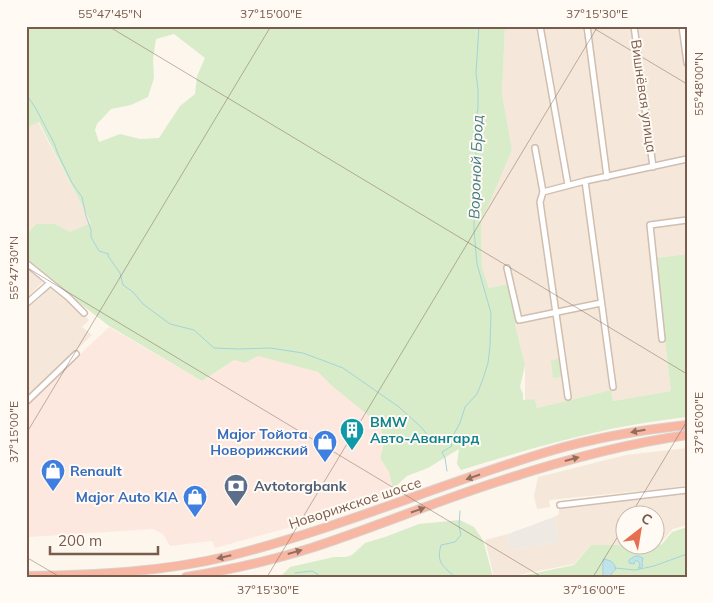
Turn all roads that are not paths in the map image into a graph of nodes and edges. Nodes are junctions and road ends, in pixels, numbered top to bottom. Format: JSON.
{"nodes":[{"id":1,"x":540,"y":26,"type":"edge"},
{"id":2,"x":587,"y":26,"type":"edge"},
{"id":3,"x":634,"y":26,"type":"edge"},
{"id":4,"x":682,"y":26,"type":"edge"},
{"id":5,"x":687,"y":63,"type":"edge"},
{"id":6,"x":535,"y":148,"type":"dead end"},
{"id":7,"x":687,"y":159,"type":"edge"},
{"id":8,"x":653,"y":167,"type":"junction"},
{"id":9,"x":607,"y":176,"type":"junction"},
{"id":10,"x":586,"y":181,"type":"junction"},
{"id":11,"x":568,"y":185,"type":"junction"},
{"id":12,"x":543,"y":192,"type":"junction"},
{"id":13,"x":687,"y":220,"type":"edge"},
{"id":14,"x":26,"y":263,"type":"edge"},
{"id":15,"x":507,"y":268,"type":"dead end"},
{"id":16,"x":50,"y":283,"type":"junction"},
{"id":17,"x":601,"y":303,"type":"junction"},
{"id":18,"x":26,"y":304,"type":"edge"},
{"id":19,"x":556,"y":312,"type":"junction"},
{"id":20,"x":84,"y":313,"type":"dead end"},
{"id":21,"x":662,"y":339,"type":"dead end"},
{"id":22,"x":76,"y":354,"type":"dead end"},
{"id":23,"x":613,"y":387,"type":"dead end"},
{"id":24,"x":568,"y":397,"type":"dead end"},
{"id":25,"x":26,"y":402,"type":"edge"},
{"id":26,"x":687,"y":424,"type":"edge"},
{"id":27,"x":687,"y":436,"type":"edge"},
{"id":28,"x":687,"y":490,"type":"edge"},
{"id":29,"x":560,"y":505,"type":"dead end"},
{"id":30,"x":26,"y":576,"type":"edge"},
{"id":31,"x":186,"y":577,"type":"edge"}],
"edges":[{"from":1,"to":11,"type":"street"},
{"from":2,"to":9,"type":"street"},
{"from":3,"to":8,"type":"street","name":"Вишнёвая улица"},
{"from":4,"to":5,"type":"street"},
{"from":6,"to":12,"type":"street"},
{"from":7,"to":8,"type":"street"},
{"from":8,"to":9,"type":"street"},
{"from":9,"to":10,"type":"street"},
{"from":10,"to":11,"type":"street"},
{"from":10,"to":17,"type":"street"},
{"from":11,"to":12,"type":"street"},
{"from":12,"to":19,"type":"street"},
{"from":13,"to":21,"type":"street"},
{"from":14,"to":16,"type":"street"},
{"from":15,"to":19,"type":"street"},
{"from":16,"to":18,"type":"street"},
{"from":16,"to":20,"type":"street"},
{"from":17,"to":19,"type":"street"},
{"from":17,"to":23,"type":"street"},
{"from":19,"to":24,"type":"street"},
{"from":22,"to":25,"type":"street"},
{"from":26,"to":30,"type":"highway","name":"Новорижское шоссе","one_way":true},
{"from":31,"to":27,"type":"highway","name":"Новорижское шоссе","one_way":true},
{"from":28,"to":29,"type":"street"}]}
